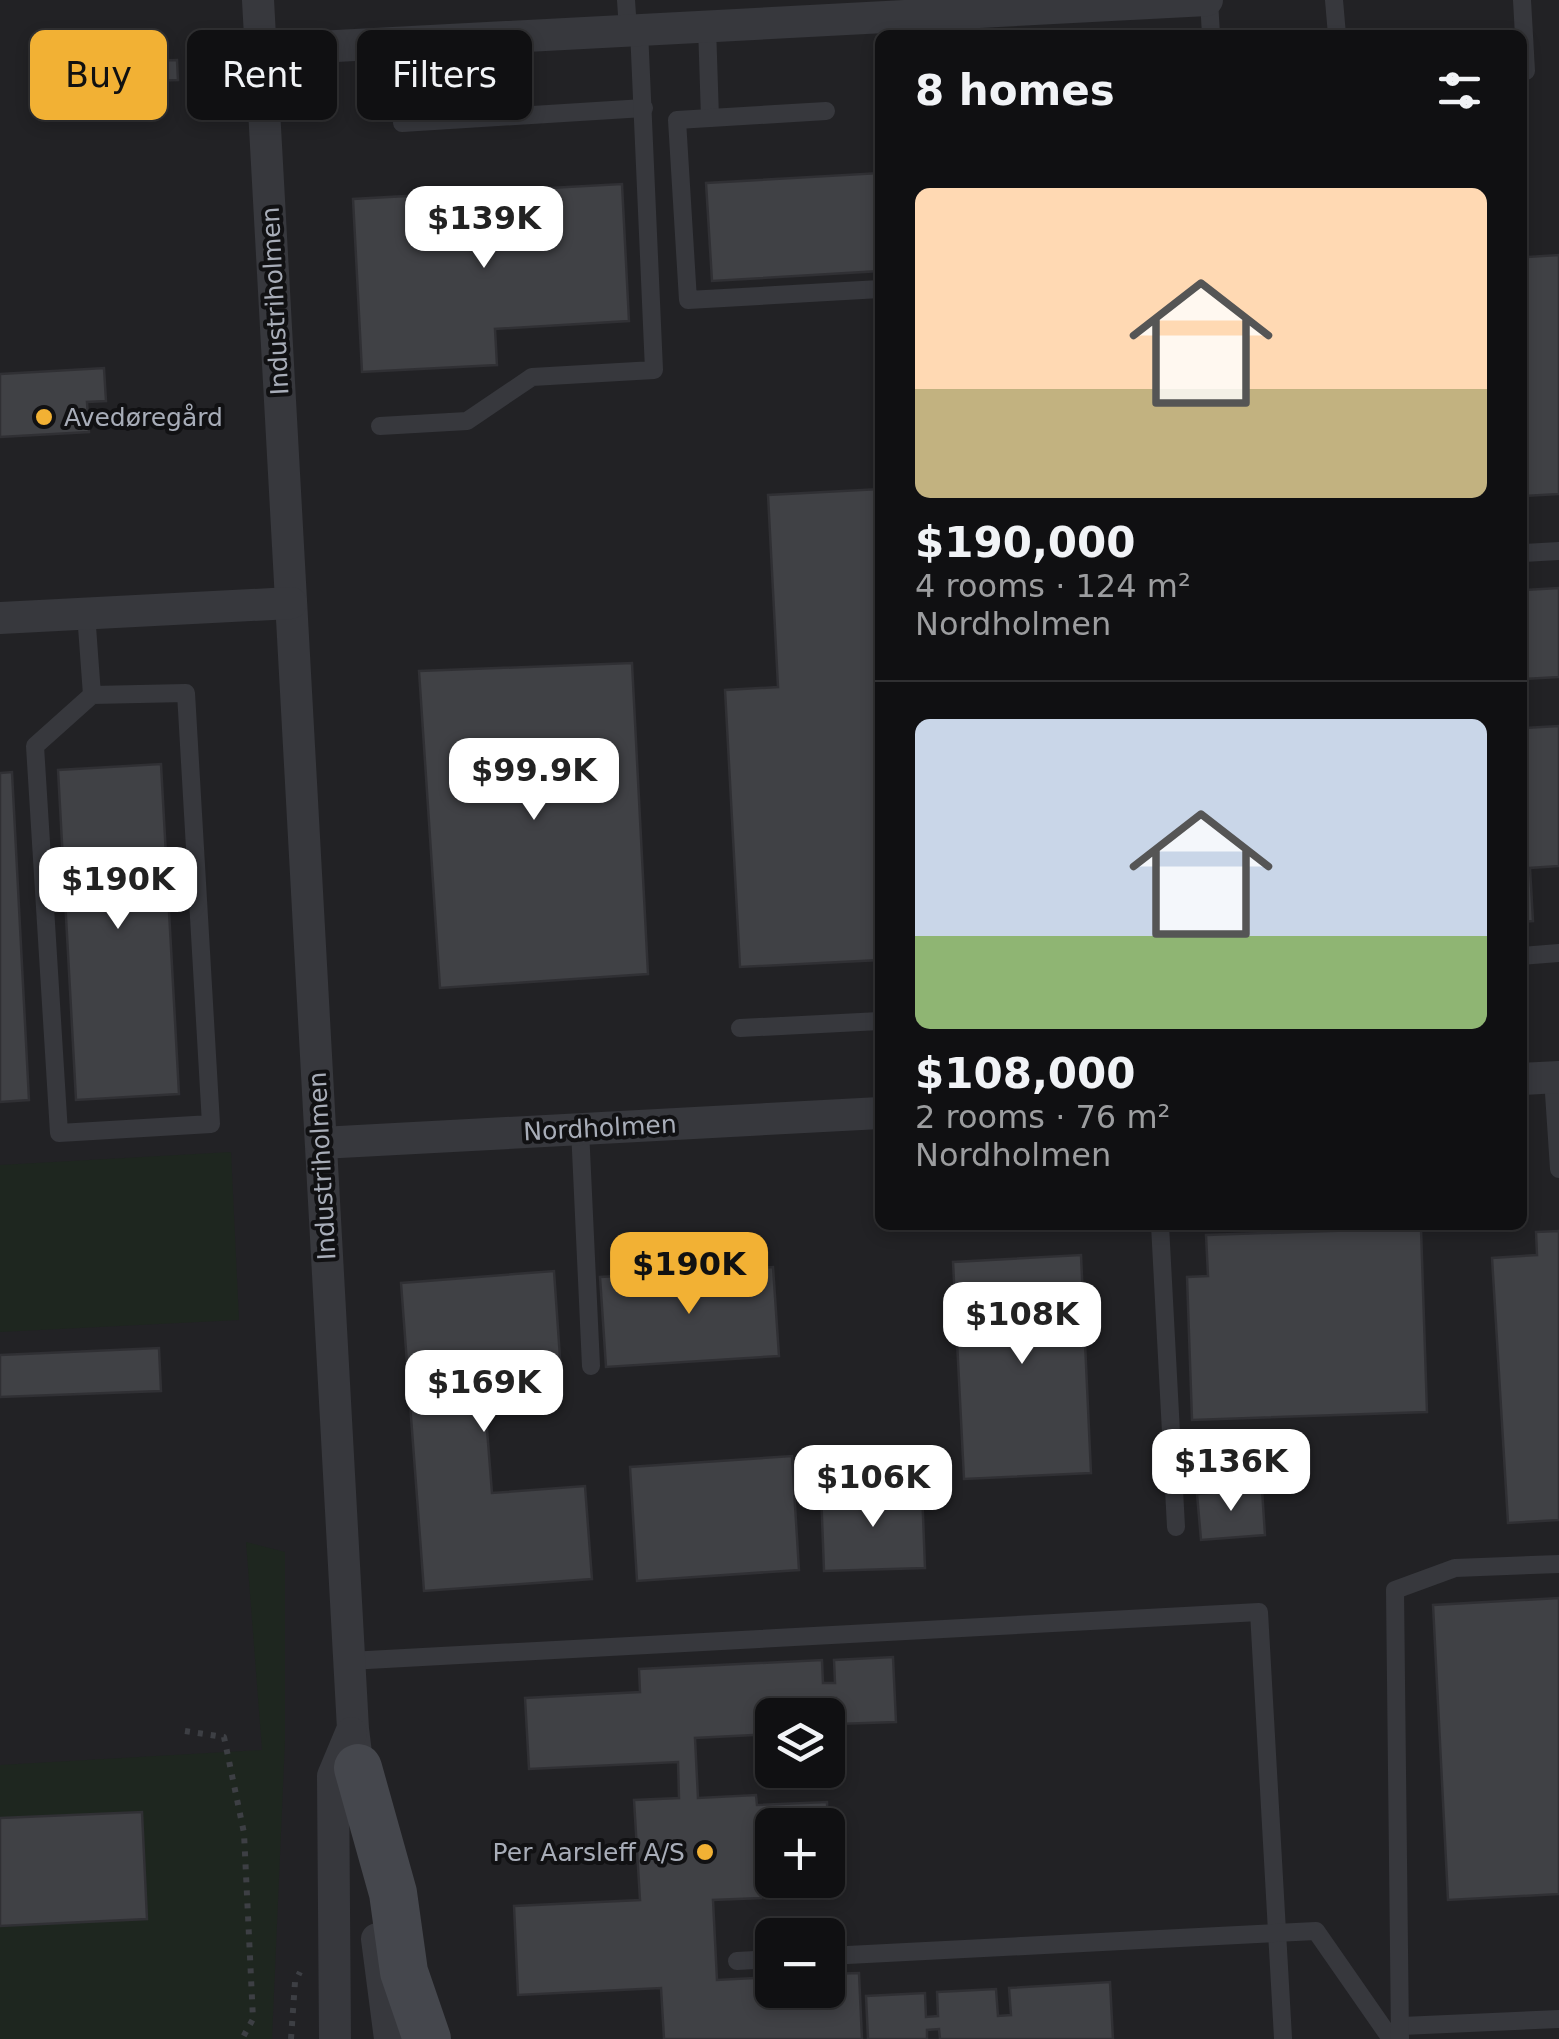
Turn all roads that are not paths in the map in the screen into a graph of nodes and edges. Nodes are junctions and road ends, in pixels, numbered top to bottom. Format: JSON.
{"nodes":[{"id":1,"x":258,"y":0,"type":"edge"},
{"id":2,"x":1208,"y":0,"type":"edge"},
{"id":3,"x":1334,"y":0,"type":"edge"},
{"id":4,"x":1522,"y":0,"type":"edge"},
{"id":5,"x":1082,"y":3,"type":"edge"},
{"id":6,"x":631,"y":20,"type":"edge"},
{"id":7,"x":941,"y":24,"type":"edge"},
{"id":8,"x":707,"y":26,"type":"junction"},
{"id":9,"x":260,"y":30,"type":"edge"},
{"id":10,"x":1211,"y":30,"type":"edge"},
{"id":11,"x":1337,"y":30,"type":"edge"},
{"id":12,"x":1524,"y":30,"type":"edge"},
{"id":13,"x":337,"y":44,"type":"edge"},
{"id":14,"x":644,"y":108,"type":"junction"},
{"id":15,"x":826,"y":111,"type":"dead end"},
{"id":16,"x":710,"y":118,"type":"junction"},
{"id":17,"x":265,"y":120,"type":"edge"},
{"id":18,"x":402,"y":123,"type":"dead end"},
{"id":19,"x":875,"y":289,"type":"edge"},
{"id":20,"x":380,"y":426,"type":"dead end"},
{"id":21,"x":1559,"y":552,"type":"edge"},
{"id":22,"x":1527,"y":554,"type":"edge"},
{"id":23,"x":291,"y":602,"type":"junction"},
{"id":24,"x":86,"y":613,"type":"junction"},
{"id":25,"x":0,"y":618,"type":"edge"},
{"id":26,"x":92,"y":694,"type":"junction"},
{"id":27,"x":1559,"y":954,"type":"edge"},
{"id":28,"x":1527,"y":956,"type":"edge"},
{"id":29,"x":875,"y":1020,"type":"edge"},
{"id":30,"x":740,"y":1028,"type":"dead end"},
{"id":31,"x":1545,"y":1078,"type":"edge"},
{"id":32,"x":875,"y":1113,"type":"edge"},
{"id":33,"x":580,"y":1130,"type":"junction"},
{"id":34,"x":321,"y":1143,"type":"junction"},
{"id":35,"x":1559,"y":1169,"type":"edge"},
{"id":36,"x":1160,"y":1230,"type":"edge"},
{"id":37,"x":591,"y":1366,"type":"dead end"},
{"id":38,"x":1176,"y":1527,"type":"dead end"},
{"id":39,"x":1559,"y":1564,"type":"edge"},
{"id":40,"x":349,"y":1661,"type":"junction"},
{"id":41,"x":356,"y":1748,"type":"junction"},
{"id":42,"x":1277,"y":1934,"type":"junction"},
{"id":43,"x":845,"y":1955,"type":"edge"},
{"id":44,"x":755,"y":1960,"type":"edge"},
{"id":45,"x":737,"y":1961,"type":"dead end"},
{"id":46,"x":1559,"y":2018,"type":"edge"},
{"id":47,"x":1398,"y":2035,"type":"edge"},
{"id":48,"x":1282,"y":2038,"type":"edge"},
{"id":49,"x":335,"y":2039,"type":"edge"},
{"id":50,"x":390,"y":2039,"type":"edge"},
{"id":51,"x":427,"y":2039,"type":"edge"}],
"edges":[{"from":1,"to":9,"type":"street","name":"Industriholmen"},
{"from":2,"to":5,"type":"street"},
{"from":2,"to":10,"type":"lane"},
{"from":3,"to":11,"type":"lane"},
{"from":4,"to":12,"type":"lane"},
{"from":5,"to":7,"type":"street"},
{"from":6,"to":8,"type":"street"},
{"from":6,"to":13,"type":"street"},
{"from":6,"to":14,"type":"lane"},
{"from":7,"to":8,"type":"street"},
{"from":8,"to":16,"type":"lane"},
{"from":14,"to":18,"type":"lane"},
{"from":14,"to":20,"type":"lane"},
{"from":15,"to":16,"type":"lane"},
{"from":16,"to":19,"type":"lane"},
{"from":17,"to":23,"type":"street","name":"Industriholmen"},
{"from":21,"to":22,"type":"lane"},
{"from":23,"to":24,"type":"street"},
{"from":23,"to":34,"type":"street","name":"Industriholmen"},
{"from":24,"to":25,"type":"street"},
{"from":24,"to":26,"type":"lane"},
{"from":26,"to":26,"type":"lane"},
{"from":27,"to":28,"type":"lane"},
{"from":29,"to":30,"type":"lane"},
{"from":31,"to":35,"type":"lane"},
{"from":32,"to":33,"type":"street","name":"Nordholmen"},
{"from":33,"to":34,"type":"street","name":"Nordholmen"},
{"from":33,"to":37,"type":"lane"},
{"from":34,"to":40,"type":"street","name":"Industriholmen"},
{"from":36,"to":38,"type":"lane"},
{"from":39,"to":47,"type":"lane"},
{"from":40,"to":41,"type":"street","name":"Industriholmen"},
{"from":40,"to":42,"type":"lane"},
{"from":41,"to":49,"type":"street","name":"Industriholmen"},
{"from":41,"to":50,"type":"street","name":"Industriholmen"},
{"from":41,"to":51,"type":"street"},
{"from":42,"to":43,"type":"lane"},
{"from":42,"to":47,"type":"lane"},
{"from":42,"to":48,"type":"lane"},
{"from":44,"to":45,"type":"lane"},
{"from":46,"to":47,"type":"lane"}]}
